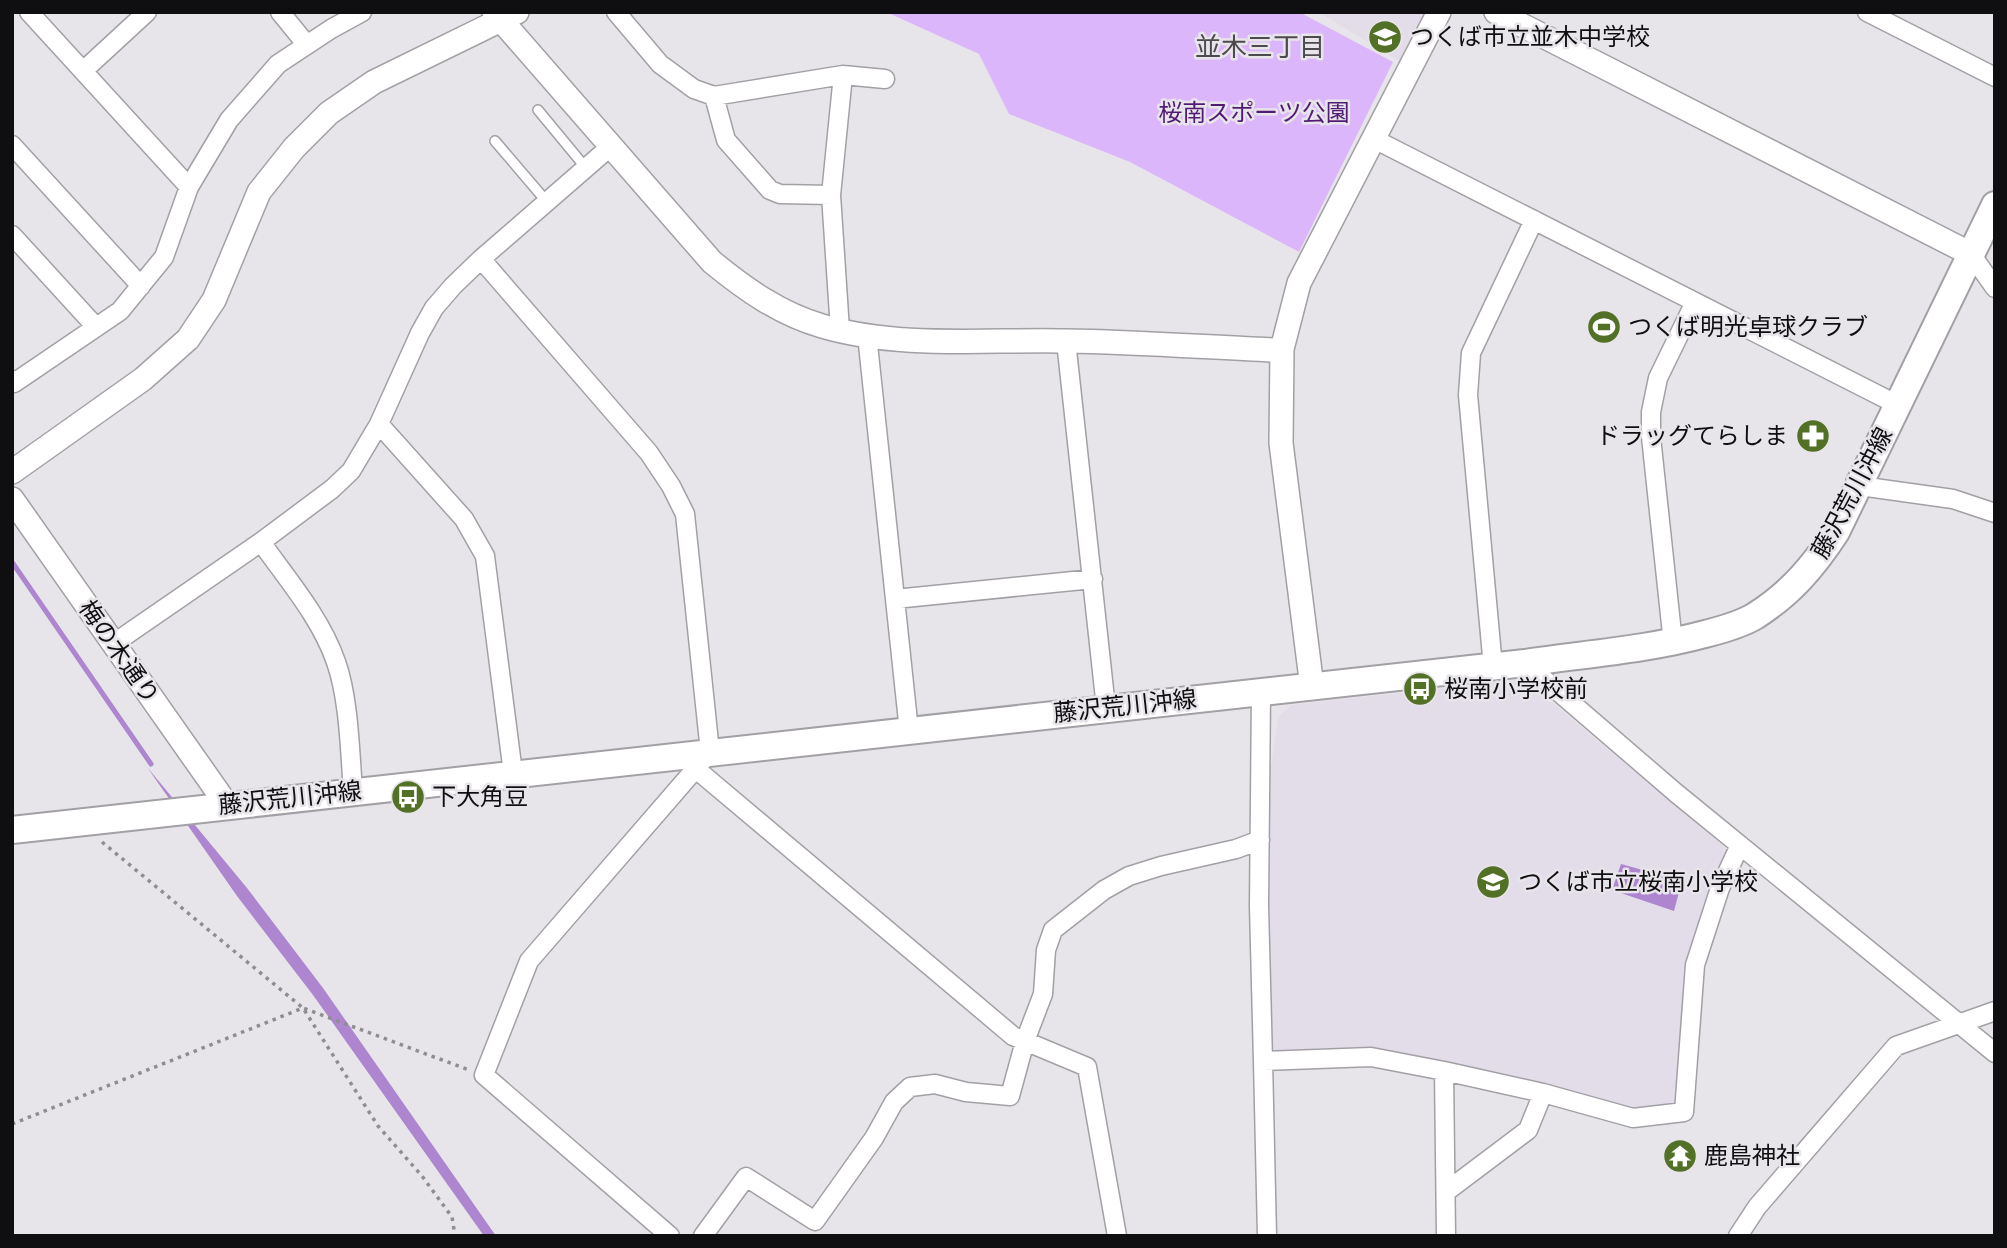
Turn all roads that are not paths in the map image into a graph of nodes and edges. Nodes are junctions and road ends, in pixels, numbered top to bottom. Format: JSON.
{"nodes":[{"id":1,"x":29,"y":12,"type":"edge"},
{"id":2,"x":147,"y":12,"type":"edge"},
{"id":3,"x":280,"y":12,"type":"edge"},
{"id":4,"x":362,"y":12,"type":"edge"},
{"id":5,"x":616,"y":12,"type":"edge"},
{"id":6,"x":1439,"y":12,"type":"edge"},
{"id":7,"x":1496,"y":12,"type":"edge"},
{"id":8,"x":1867,"y":12,"type":"edge"},
{"id":9,"x":504,"y":15,"type":"edge"},
{"id":10,"x":307,"y":44,"type":"junction"},
{"id":11,"x":83,"y":71,"type":"junction"},
{"id":12,"x":843,"y":75,"type":"junction"},
{"id":13,"x":1995,"y":77,"type":"edge"},
{"id":14,"x":885,"y":79,"type":"dead end"},
{"id":15,"x":714,"y":96,"type":"junction"},
{"id":16,"x":538,"y":110,"type":"dead end"},
{"id":17,"x":1374,"y":139,"type":"junction"},
{"id":18,"x":495,"y":141,"type":"dead end"},
{"id":19,"x":12,"y":145,"type":"edge"},
{"id":20,"x":610,"y":147,"type":"junction"},
{"id":21,"x":586,"y":168,"type":"junction"},
{"id":22,"x":189,"y":187,"type":"junction"},
{"id":23,"x":831,"y":195,"type":"junction"},
{"id":24,"x":547,"y":202,"type":"junction"},
{"id":25,"x":1995,"y":205,"type":"edge"},
{"id":26,"x":1534,"y":220,"type":"junction"},
{"id":27,"x":12,"y":235,"type":"edge"},
{"id":28,"x":1971,"y":254,"type":"junction"},
{"id":29,"x":481,"y":259,"type":"junction"},
{"id":30,"x":141,"y":286,"type":"junction"},
{"id":31,"x":1995,"y":288,"type":"edge"},
{"id":32,"x":1695,"y":302,"type":"junction"},
{"id":33,"x":96,"y":327,"type":"junction"},
{"id":34,"x":840,"y":330,"type":"junction"},
{"id":35,"x":867,"y":335,"type":"junction"},
{"id":36,"x":1066,"y":341,"type":"junction"},
{"id":37,"x":1282,"y":349,"type":"junction"},
{"id":38,"x":12,"y":380,"type":"edge"},
{"id":39,"x":1898,"y":405,"type":"junction"},
{"id":40,"x":379,"y":424,"type":"junction"},
{"id":41,"x":12,"y":472,"type":"edge"},
{"id":42,"x":1860,"y":486,"type":"junction"},
{"id":43,"x":12,"y":499,"type":"edge"},
{"id":44,"x":1995,"y":513,"type":"edge"},
{"id":45,"x":261,"y":542,"type":"junction"},
{"id":46,"x":1093,"y":579,"type":"junction"},
{"id":47,"x":895,"y":599,"type":"junction"},
{"id":48,"x":1673,"y":643,"type":"junction"},
{"id":49,"x":113,"y":644,"type":"junction"},
{"id":50,"x":1525,"y":663,"type":"junction"},
{"id":51,"x":1493,"y":667,"type":"junction"},
{"id":52,"x":1312,"y":687,"type":"junction"},
{"id":53,"x":1261,"y":692,"type":"junction"},
{"id":54,"x":1107,"y":708,"type":"junction"},
{"id":55,"x":909,"y":731,"type":"junction"},
{"id":56,"x":703,"y":760,"type":"junction"},
{"id":57,"x":513,"y":774,"type":"junction"},
{"id":58,"x":353,"y":792,"type":"junction"},
{"id":59,"x":227,"y":805,"type":"junction"},
{"id":60,"x":12,"y":830,"type":"edge"},
{"id":61,"x":1260,"y":840,"type":"junction"},
{"id":62,"x":1740,"y":845,"type":"junction"},
{"id":63,"x":1995,"y":1011,"type":"edge"},
{"id":64,"x":1960,"y":1024,"type":"junction"},
{"id":65,"x":1025,"y":1041,"type":"junction"},
{"id":66,"x":1995,"y":1054,"type":"edge"},
{"id":67,"x":1263,"y":1061,"type":"junction"},
{"id":68,"x":1444,"y":1071,"type":"junction"},
{"id":69,"x":1543,"y":1093,"type":"junction"},
{"id":70,"x":1447,"y":1191,"type":"junction"},
{"id":71,"x":670,"y":1236,"type":"edge"},
{"id":72,"x":703,"y":1236,"type":"edge"},
{"id":73,"x":1117,"y":1236,"type":"edge"},
{"id":74,"x":1267,"y":1236,"type":"edge"},
{"id":75,"x":1446,"y":1236,"type":"edge"},
{"id":76,"x":1738,"y":1236,"type":"edge"}],
"edges":[{"from":1,"to":11,"type":"street"},
{"from":2,"to":11,"type":"street"},
{"from":3,"to":10,"type":"street"},
{"from":4,"to":10,"type":"street"},
{"from":5,"to":15,"type":"street"},
{"from":6,"to":17,"type":"street"},
{"from":7,"to":28,"type":"street"},
{"from":8,"to":13,"type":"street"},
{"from":9,"to":20,"type":"street"},
{"from":9,"to":41,"type":"street"},
{"from":10,"to":22,"type":"street"},
{"from":11,"to":22,"type":"street"},
{"from":12,"to":14,"type":"street"},
{"from":12,"to":15,"type":"street"},
{"from":12,"to":23,"type":"street"},
{"from":15,"to":23,"type":"street"},
{"from":16,"to":21,"type":"lane"},
{"from":17,"to":26,"type":"street"},
{"from":17,"to":37,"type":"street"},
{"from":18,"to":24,"type":"lane"},
{"from":19,"to":30,"type":"street"},
{"from":20,"to":21,"type":"street"},
{"from":20,"to":34,"type":"street"},
{"from":21,"to":24,"type":"street"},
{"from":22,"to":30,"type":"street"},
{"from":23,"to":34,"type":"street"},
{"from":24,"to":29,"type":"street"},
{"from":25,"to":28,"type":"main road","name":"藤沢荒川沖線"},
{"from":26,"to":32,"type":"street"},
{"from":26,"to":51,"type":"street"},
{"from":27,"to":33,"type":"street"},
{"from":28,"to":31,"type":"street"},
{"from":28,"to":39,"type":"main road","name":"藤沢荒川沖線"},
{"from":29,"to":40,"type":"street"},
{"from":29,"to":56,"type":"street"},
{"from":30,"to":33,"type":"street"},
{"from":32,"to":39,"type":"street"},
{"from":32,"to":48,"type":"street"},
{"from":33,"to":38,"type":"street"},
{"from":34,"to":35,"type":"street"},
{"from":35,"to":36,"type":"street"},
{"from":35,"to":47,"type":"street"},
{"from":36,"to":37,"type":"street"},
{"from":36,"to":46,"type":"street"},
{"from":37,"to":52,"type":"street"},
{"from":39,"to":42,"type":"main road","name":"藤沢荒川沖線"},
{"from":40,"to":45,"type":"street"},
{"from":40,"to":57,"type":"street"},
{"from":42,"to":44,"type":"street"},
{"from":42,"to":48,"type":"main road","name":"藤沢荒川沖線"},
{"from":43,"to":49,"type":"street","name":"梅の木通り"},
{"from":45,"to":49,"type":"street"},
{"from":45,"to":58,"type":"street"},
{"from":46,"to":47,"type":"street"},
{"from":46,"to":54,"type":"street"},
{"from":47,"to":55,"type":"street"},
{"from":48,"to":50,"type":"main road","name":"藤沢荒川沖線"},
{"from":49,"to":59,"type":"street","name":"梅の木通り"},
{"from":50,"to":51,"type":"main road","name":"藤沢荒川沖線"},
{"from":50,"to":62,"type":"street"},
{"from":51,"to":52,"type":"main road","name":"藤沢荒川沖線"},
{"from":52,"to":53,"type":"main road","name":"藤沢荒川沖線"},
{"from":53,"to":54,"type":"main road","name":"藤沢荒川沖線"},
{"from":53,"to":61,"type":"street"},
{"from":54,"to":55,"type":"main road","name":"藤沢荒川沖線"},
{"from":55,"to":56,"type":"main road","name":"藤沢荒川沖線"},
{"from":56,"to":57,"type":"main road","name":"藤沢荒川沖線"},
{"from":56,"to":65,"type":"street"},
{"from":56,"to":71,"type":"street"},
{"from":57,"to":58,"type":"main road","name":"藤沢荒川沖線"},
{"from":58,"to":59,"type":"main road","name":"藤沢荒川沖線"},
{"from":59,"to":60,"type":"main road","name":"藤沢荒川沖線"},
{"from":61,"to":65,"type":"street"},
{"from":61,"to":67,"type":"street"},
{"from":62,"to":64,"type":"street"},
{"from":62,"to":69,"type":"street"},
{"from":63,"to":64,"type":"street"},
{"from":64,"to":66,"type":"street"},
{"from":64,"to":76,"type":"street"},
{"from":65,"to":72,"type":"street"},
{"from":65,"to":73,"type":"street"},
{"from":67,"to":68,"type":"street"},
{"from":67,"to":74,"type":"street"},
{"from":68,"to":69,"type":"street"},
{"from":68,"to":70,"type":"street"},
{"from":69,"to":70,"type":"street"},
{"from":70,"to":75,"type":"street"}]}
